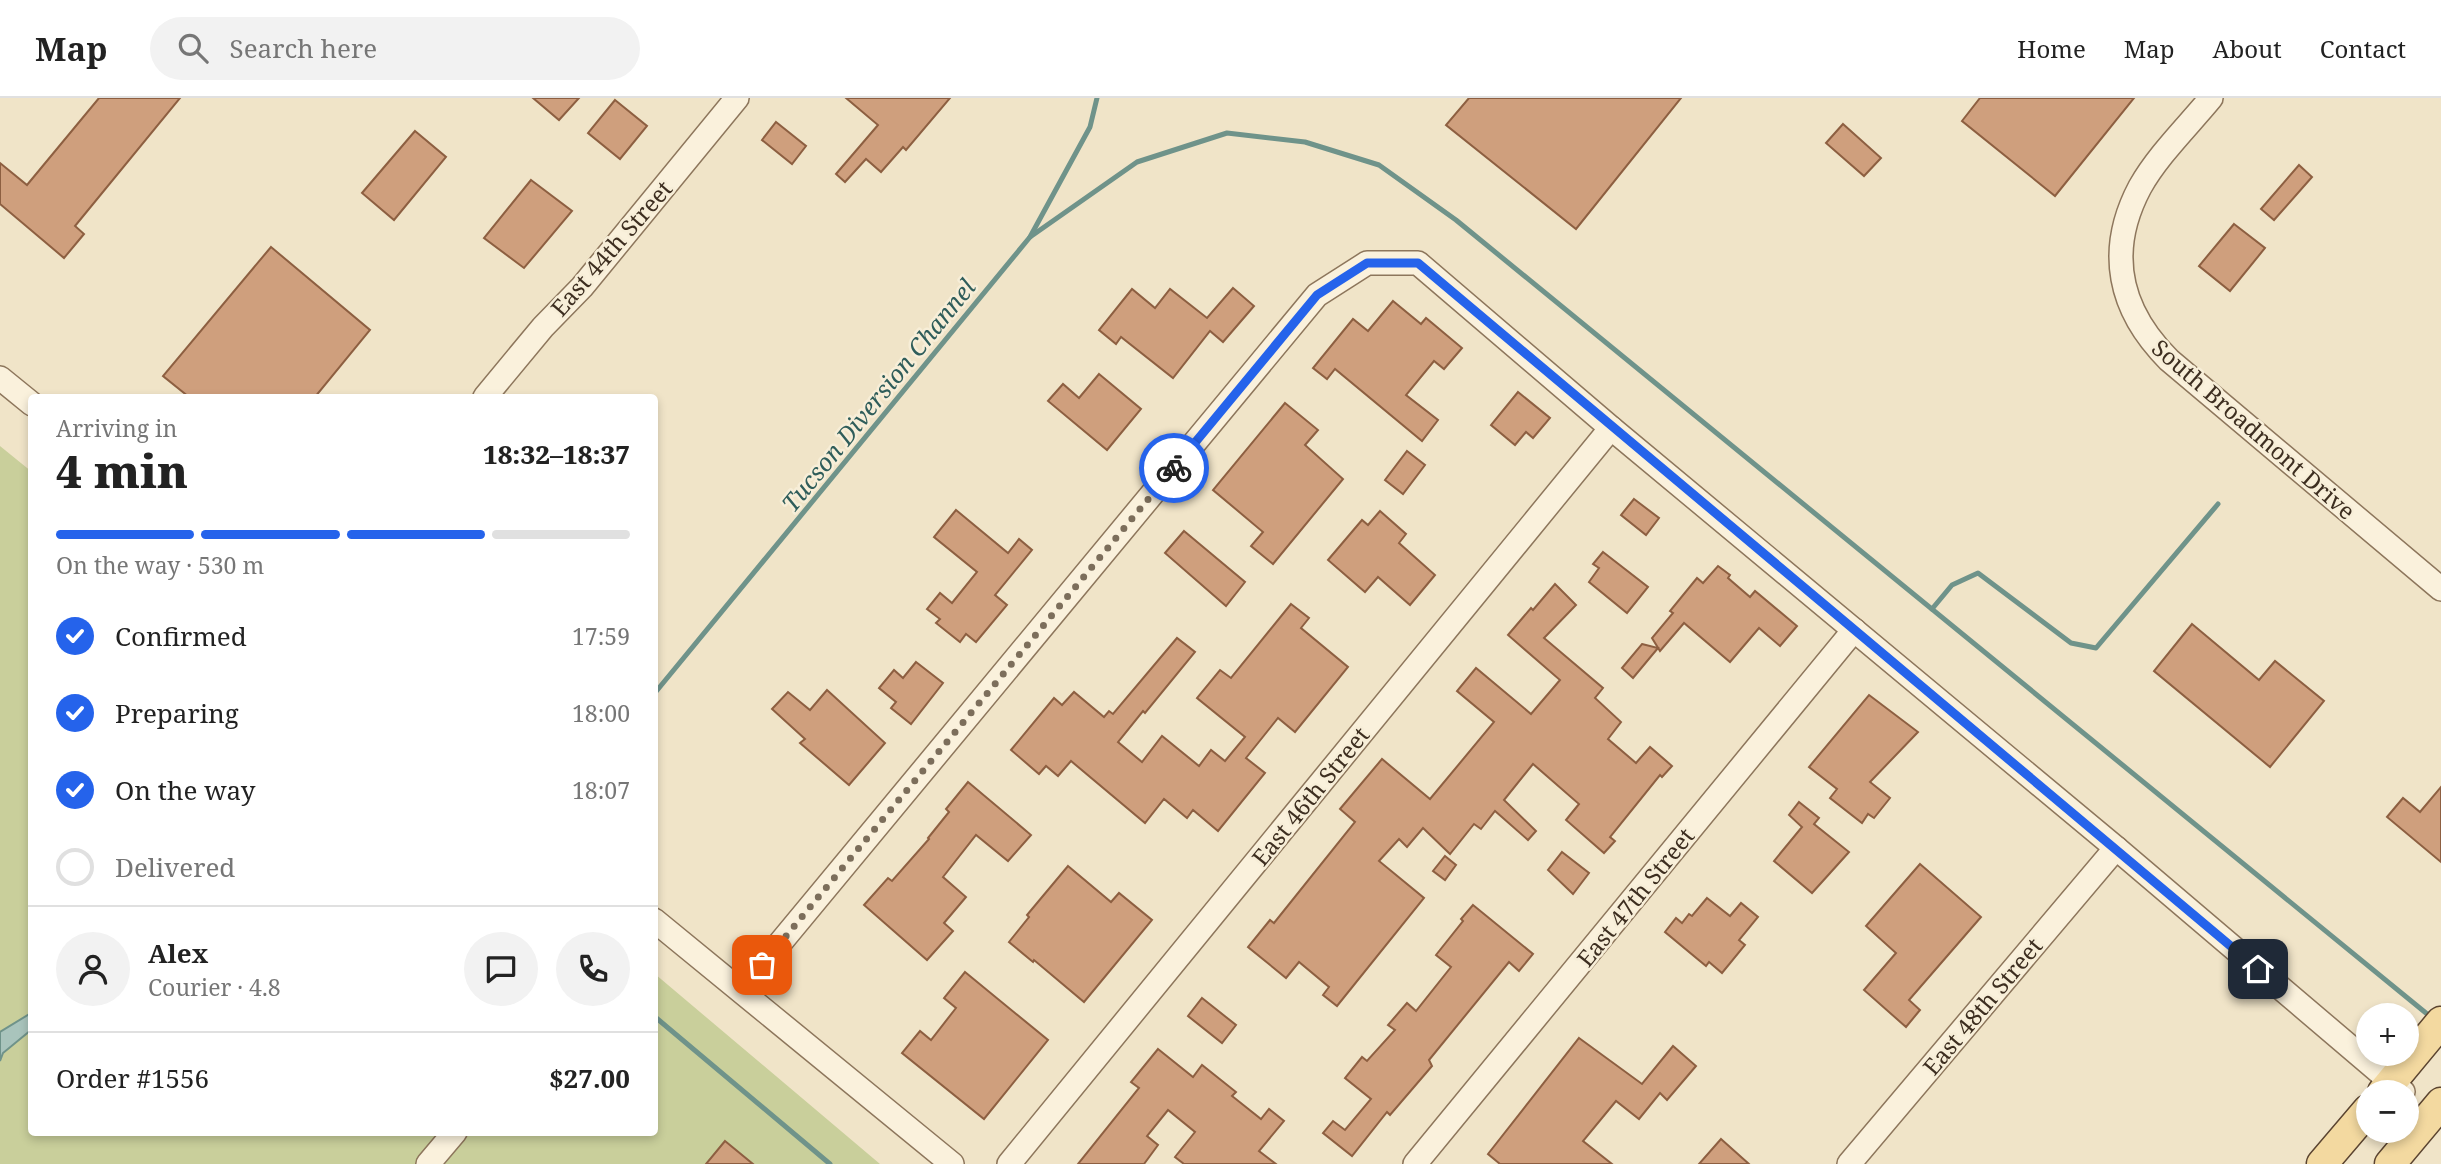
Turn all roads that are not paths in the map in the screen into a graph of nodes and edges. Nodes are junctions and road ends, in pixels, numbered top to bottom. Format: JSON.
{"nodes":[{"id":1,"x":737,"y":98,"type":"edge"},
{"id":2,"x":2211,"y":98,"type":"edge"},
{"id":3,"x":0,"y":378,"type":"edge"},
{"id":4,"x":487,"y":394,"type":"edge"},
{"id":5,"x":28,"y":401,"type":"edge"},
{"id":6,"x":1611,"y":428,"type":"junction"},
{"id":7,"x":2441,"y":589,"type":"edge"},
{"id":8,"x":1854,"y":630,"type":"junction"},
{"id":9,"x":2116,"y":848,"type":"junction"},
{"id":10,"x":658,"y":923,"type":"edge"},
{"id":11,"x":742,"y":989,"type":"junction"},
{"id":12,"x":2432,"y":1033,"type":"edge"},
{"id":13,"x":2384,"y":1080,"type":"edge"},
{"id":14,"x":2402,"y":1080,"type":"edge"},
{"id":15,"x":2419,"y":1103,"type":"edge"},
{"id":16,"x":2438,"y":1114,"type":"edge"},
{"id":17,"x":2356,"y":1124,"type":"edge"},
{"id":18,"x":451,"y":1136,"type":"edge"},
{"id":19,"x":428,"y":1164,"type":"edge"},
{"id":20,"x":952,"y":1164,"type":"edge"},
{"id":21,"x":1009,"y":1164,"type":"edge"},
{"id":22,"x":1415,"y":1164,"type":"edge"},
{"id":23,"x":1849,"y":1164,"type":"edge"},
{"id":24,"x":2322,"y":1164,"type":"edge"},
{"id":25,"x":2390,"y":1164,"type":"edge"}],
"edges":[{"from":1,"to":4,"type":"street","name":"East 44th Street"},
{"from":2,"to":7,"type":"street","name":"South Broadmont Drive"},
{"from":3,"to":5,"type":"street"},
{"from":6,"to":8,"type":"street"},
{"from":6,"to":11,"type":"street"},
{"from":6,"to":21,"type":"street","name":"East 46th Street"},
{"from":8,"to":9,"type":"street"},
{"from":8,"to":22,"type":"street","name":"East 47th Street"},
{"from":9,"to":13,"type":"street"},
{"from":9,"to":23,"type":"street","name":"East 48th Street"},
{"from":10,"to":11,"type":"street"},
{"from":11,"to":20,"type":"street"},
{"from":12,"to":14,"type":"main road"},
{"from":15,"to":16,"type":"street"},
{"from":16,"to":25,"type":"main road"},
{"from":17,"to":24,"type":"main road"},
{"from":18,"to":19,"type":"street"}]}
